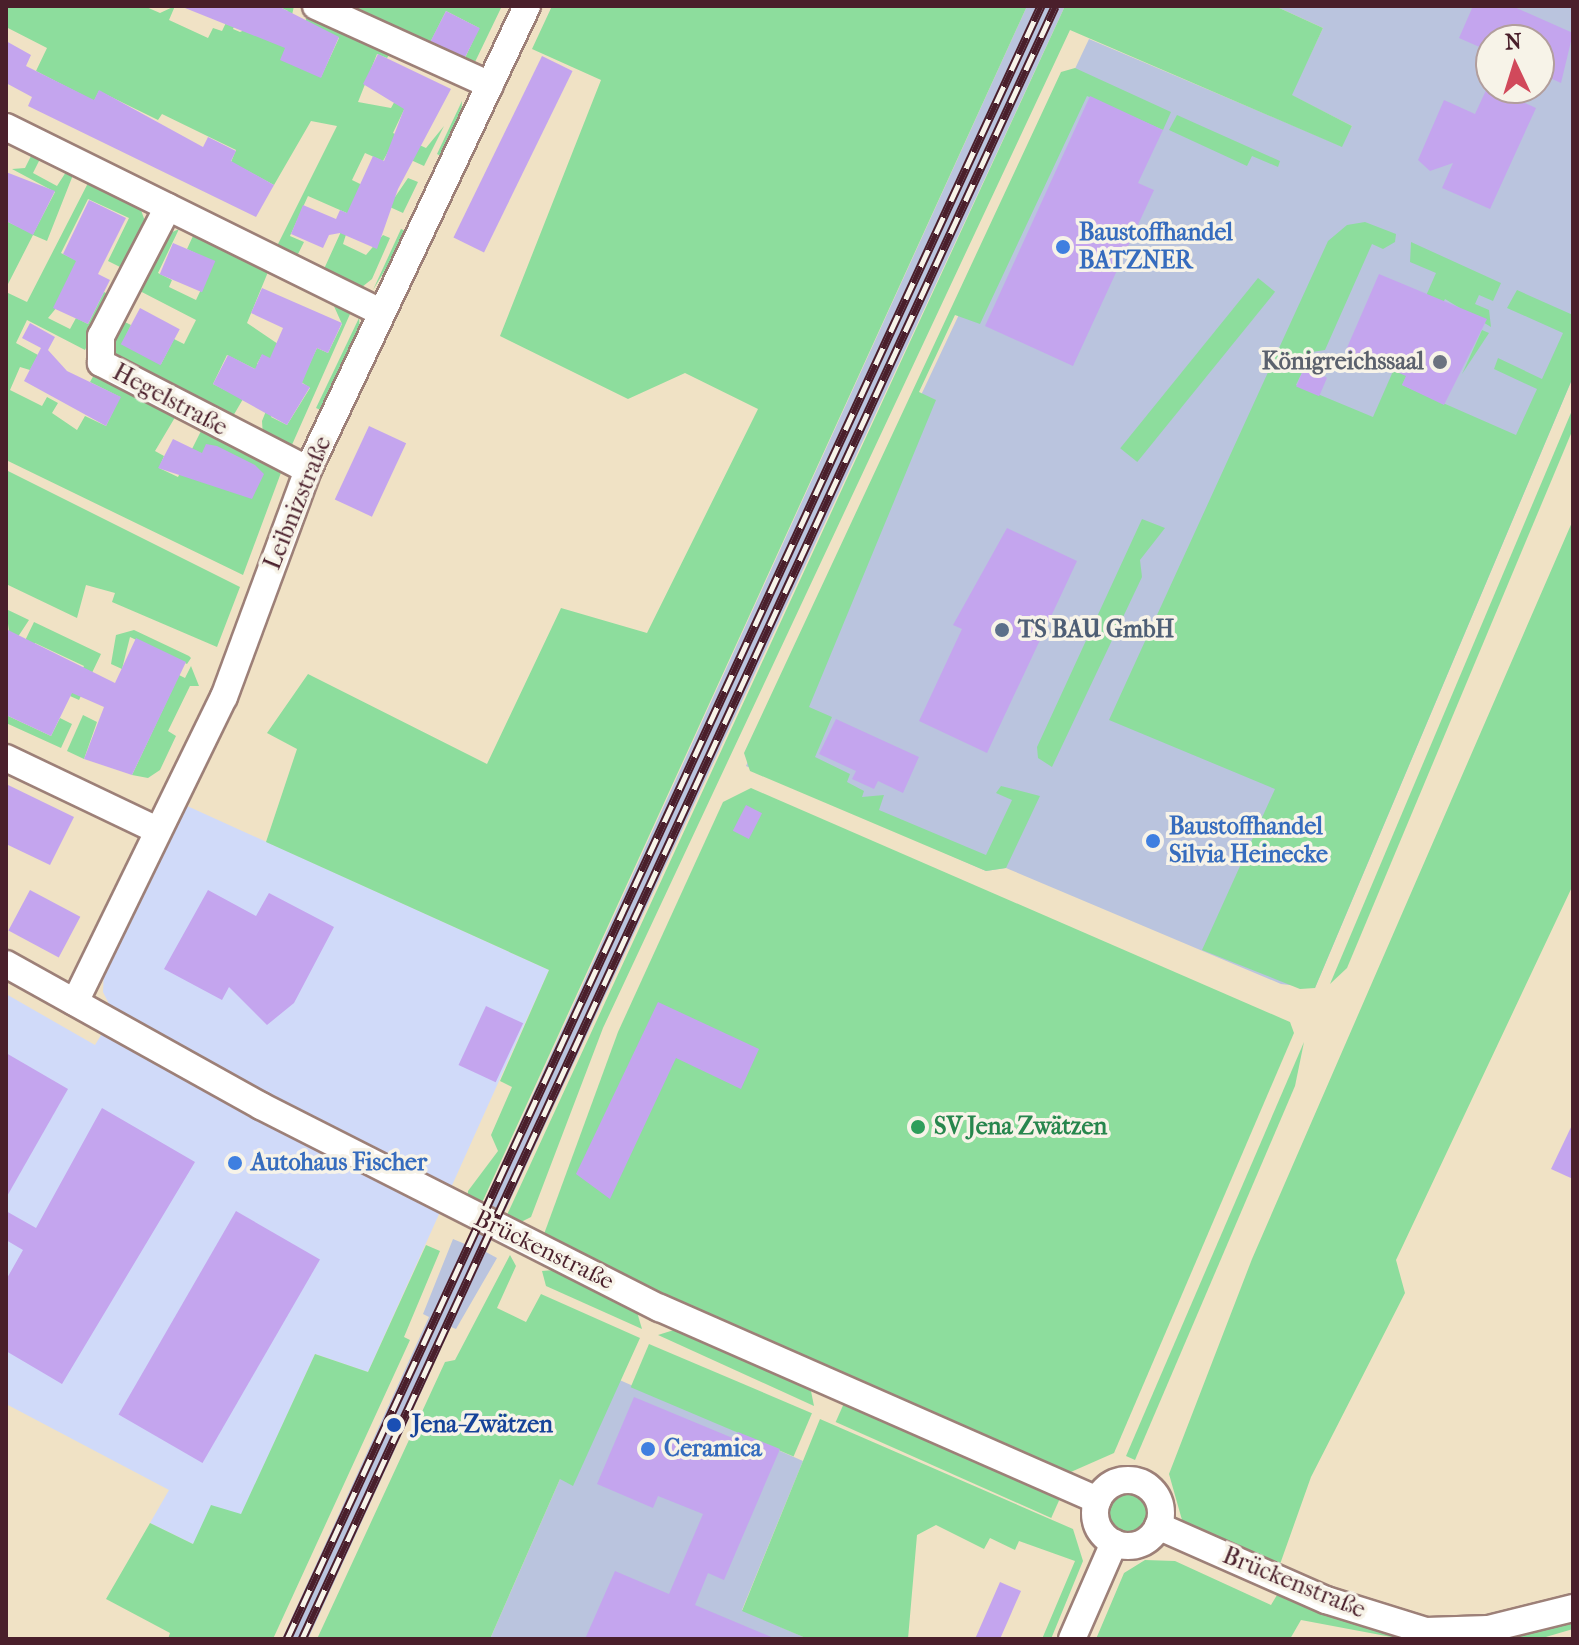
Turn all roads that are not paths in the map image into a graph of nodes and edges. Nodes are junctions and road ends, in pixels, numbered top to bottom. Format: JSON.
{"nodes":[{"id":1,"x":316,"y":6,"type":"edge"},
{"id":2,"x":527,"y":6,"type":"edge"},
{"id":3,"x":490,"y":85,"type":"junction"},
{"id":4,"x":6,"y":127,"type":"edge"},
{"id":5,"x":168,"y":207,"type":"junction"},
{"id":6,"x":381,"y":312,"type":"junction"},
{"id":7,"x":308,"y":470,"type":"junction"},
{"id":8,"x":6,"y":758,"type":"edge"},
{"id":9,"x":157,"y":830,"type":"junction"},
{"id":10,"x":6,"y":964,"type":"edge"},
{"id":11,"x":75,"y":1002,"type":"junction"},
{"id":12,"x":1098,"y":1500,"type":"junction"},
{"id":13,"x":1158,"y":1526,"type":"junction"},
{"id":14,"x":1114,"y":1543,"type":"junction"},
{"id":15,"x":1573,"y":1608,"type":"edge"},
{"id":16,"x":1072,"y":1639,"type":"edge"}],
"edges":[{"from":1,"to":3,"type":"street"},
{"from":2,"to":3,"type":"street","name":"Leibnizstraße"},
{"from":3,"to":6,"type":"street","name":"Leibnizstraße"},
{"from":4,"to":5,"type":"street"},
{"from":5,"to":6,"type":"street"},
{"from":5,"to":7,"type":"street","name":"Hegelstraße"},
{"from":6,"to":7,"type":"street","name":"Leibnizstraße"},
{"from":7,"to":9,"type":"street","name":"Leibnizstraße"},
{"from":8,"to":9,"type":"street"},
{"from":9,"to":11,"type":"street","name":"Leibnizstraße"},
{"from":10,"to":11,"type":"street","name":"Brückenstraße"},
{"from":11,"to":12,"type":"street","name":"Brückenstraße"},
{"from":12,"to":13,"type":"street"},
{"from":12,"to":14,"type":"street"},
{"from":13,"to":14,"type":"street"},
{"from":13,"to":15,"type":"street","name":"Brückenstraße"},
{"from":14,"to":16,"type":"street"}]}
